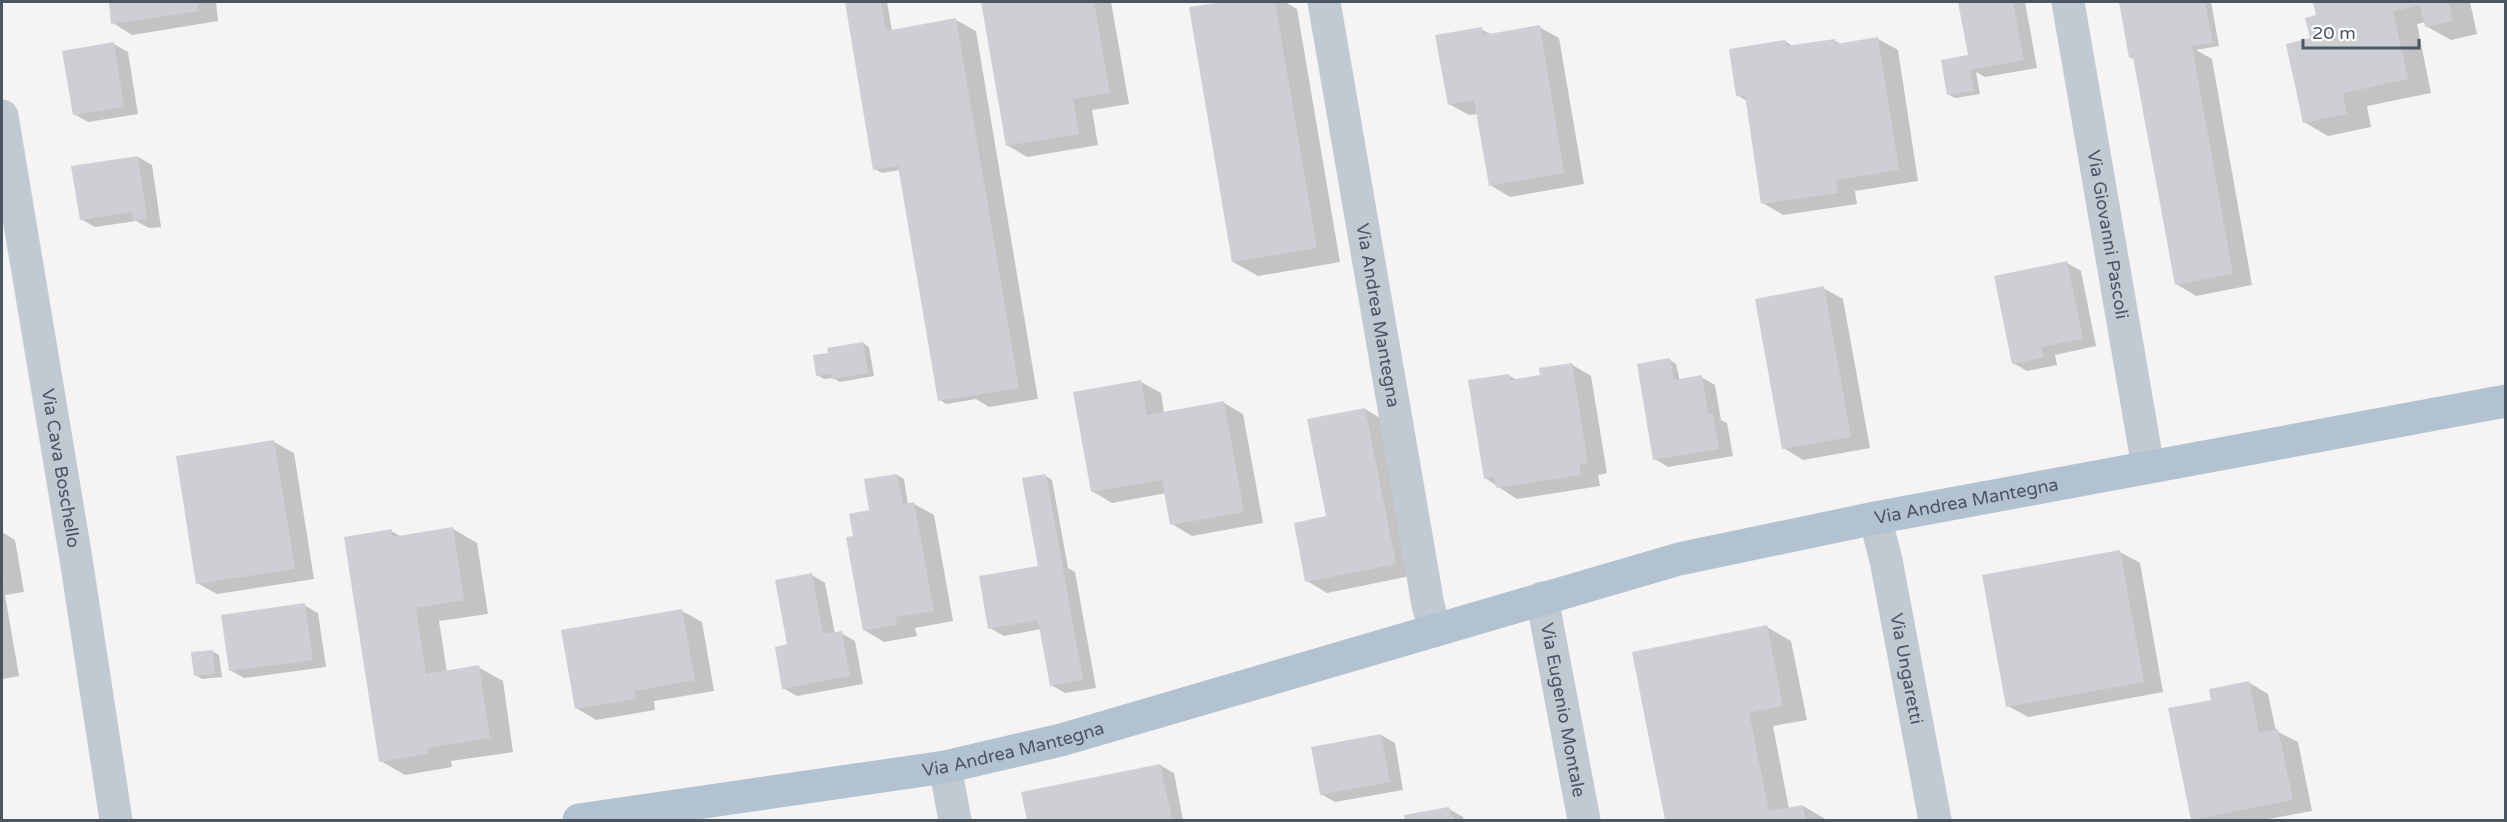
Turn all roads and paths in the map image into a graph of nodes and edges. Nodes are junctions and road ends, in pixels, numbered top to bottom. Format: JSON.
{"nodes":[{"id":1,"x":1324,"y":2,"type":"edge"},
{"id":2,"x":2067,"y":2,"type":"edge"},
{"id":3,"x":2,"y":116,"type":"edge"},
{"id":4,"x":2505,"y":401,"type":"edge"},
{"id":5,"x":2148,"y":467,"type":"junction"},
{"id":6,"x":1875,"y":518,"type":"junction"},
{"id":7,"x":1542,"y":598,"type":"junction"},
{"id":8,"x":1435,"y":630,"type":"junction"},
{"id":9,"x":945,"y":767,"type":"junction"},
{"id":10,"x":116,"y":820,"type":"edge"},
{"id":11,"x":579,"y":820,"type":"edge"},
{"id":12,"x":955,"y":820,"type":"edge"},
{"id":13,"x":1584,"y":820,"type":"edge"},
{"id":14,"x":1935,"y":820,"type":"edge"}],
"edges":[{"from":1,"to":8,"type":"street","name":"Via Andrea Mantegna"},
{"from":2,"to":5,"type":"street","name":"Via Giovanni Pascoli"},
{"from":3,"to":10,"type":"street","name":"Via Cava Boschello"},
{"from":4,"to":5,"type":"main road","name":"Via Andrea Mantegna"},
{"from":5,"to":6,"type":"main road","name":"Via Andrea Mantegna"},
{"from":6,"to":7,"type":"main road","name":"Via Andrea Mantegna"},
{"from":6,"to":14,"type":"street","name":"Via Ungaretti"},
{"from":7,"to":8,"type":"main road","name":"Via Andrea Mantegna"},
{"from":7,"to":13,"type":"street","name":"Via Eugenio Montale"},
{"from":8,"to":9,"type":"main road","name":"Via Andrea Mantegna"},
{"from":9,"to":11,"type":"main road","name":"Via Andrea Mantegna"},
{"from":9,"to":12,"type":"street"}]}
